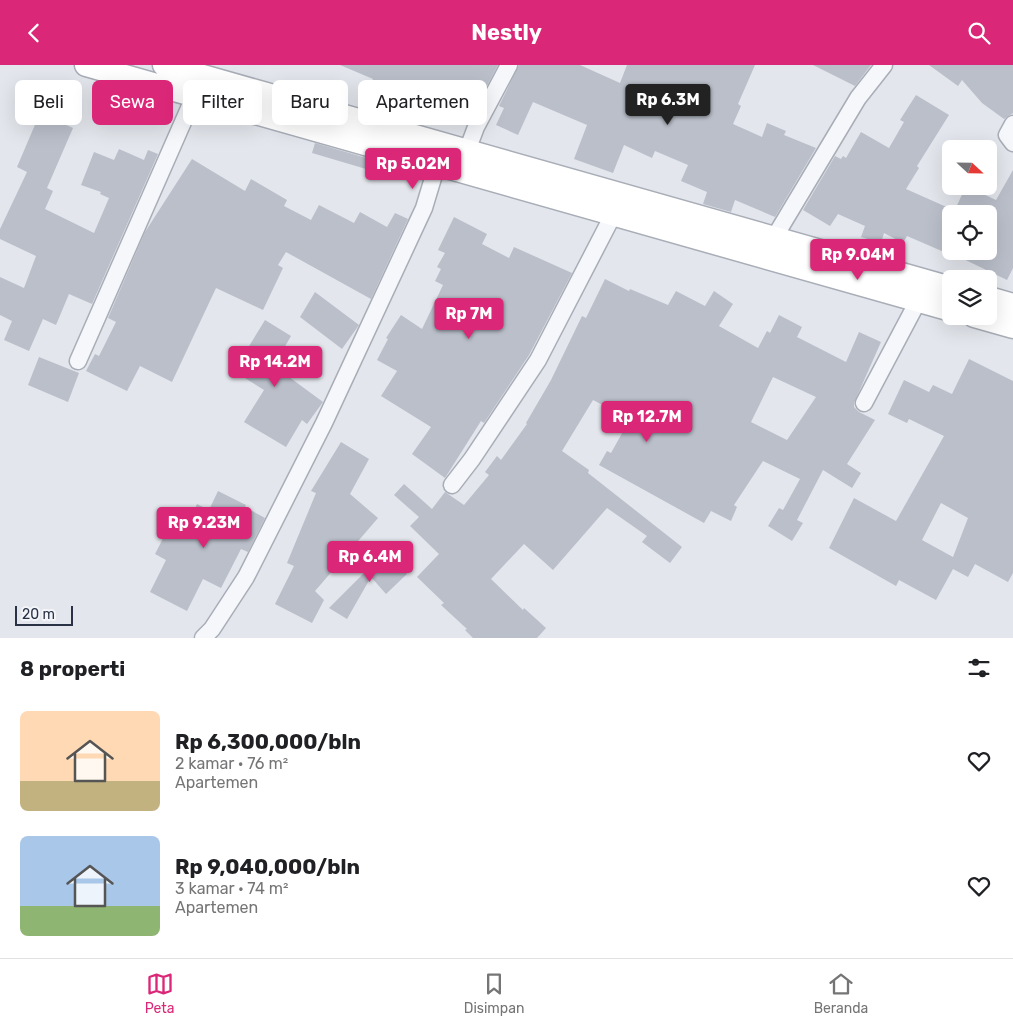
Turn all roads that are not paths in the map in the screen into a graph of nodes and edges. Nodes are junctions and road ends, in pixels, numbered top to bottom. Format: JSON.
{"nodes":[{"id":1,"x":86,"y":65,"type":"edge"},
{"id":2,"x":164,"y":65,"type":"edge"},
{"id":3,"x":509,"y":65,"type":"edge"},
{"id":4,"x":884,"y":65,"type":"edge"},
{"id":5,"x":183,"y":94,"type":"edge"},
{"id":6,"x":262,"y":119,"type":"edge"},
{"id":7,"x":183,"y":122,"type":"edge"},
{"id":8,"x":1013,"y":124,"type":"edge"},
{"id":9,"x":1013,"y":143,"type":"edge"},
{"id":10,"x":444,"y":144,"type":"junction"},
{"id":11,"x":467,"y":151,"type":"junction"},
{"id":12,"x":434,"y":173,"type":"junction"},
{"id":13,"x":613,"y":215,"type":"junction"},
{"id":14,"x":774,"y":237,"type":"junction"},
{"id":15,"x":767,"y":259,"type":"junction"},
{"id":16,"x":942,"y":284,"type":"edge"},
{"id":17,"x":997,"y":300,"type":"edge"},
{"id":18,"x":918,"y":301,"type":"junction"},
{"id":19,"x":1013,"y":305,"type":"edge"},
{"id":20,"x":942,"y":308,"type":"edge"},
{"id":21,"x":997,"y":322,"type":"edge"},
{"id":22,"x":1013,"y":327,"type":"edge"},
{"id":23,"x":78,"y":361,"type":"dead end"},
{"id":24,"x":864,"y":403,"type":"dead end"},
{"id":25,"x":452,"y":485,"type":"dead end"},
{"id":26,"x":203,"y":638,"type":"edge"}],
"edges":[{"from":1,"to":5,"type":"main road"},
{"from":2,"to":10,"type":"main road"},
{"from":3,"to":11,"type":"street"},
{"from":4,"to":14,"type":"street"},
{"from":6,"to":12,"type":"main road"},
{"from":7,"to":23,"type":"street"},
{"from":8,"to":9,"type":"street"},
{"from":10,"to":11,"type":"main road"},
{"from":10,"to":12,"type":"street"},
{"from":11,"to":14,"type":"main road"},
{"from":12,"to":13,"type":"main road"},
{"from":12,"to":26,"type":"street"},
{"from":13,"to":15,"type":"main road"},
{"from":13,"to":25,"type":"street"},
{"from":14,"to":15,"type":"street"},
{"from":14,"to":16,"type":"main road"},
{"from":15,"to":18,"type":"main road"},
{"from":17,"to":19,"type":"main road"},
{"from":18,"to":20,"type":"main road"},
{"from":18,"to":24,"type":"street"},
{"from":21,"to":22,"type":"main road"}]}
